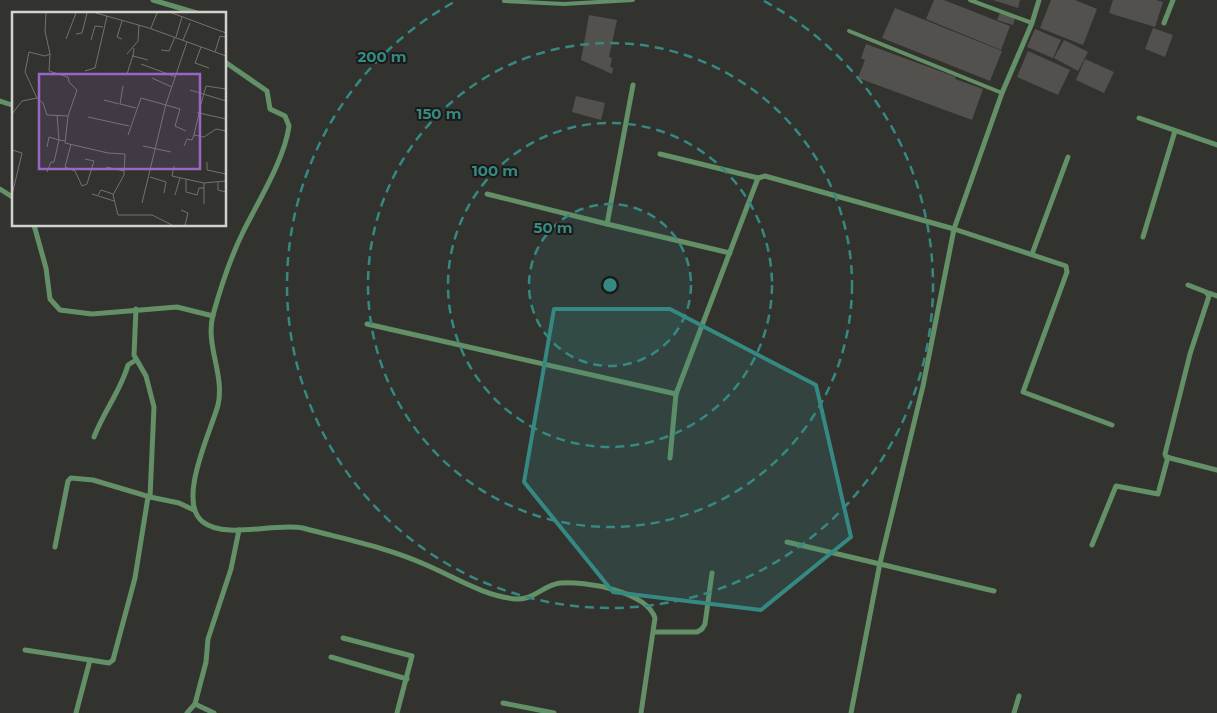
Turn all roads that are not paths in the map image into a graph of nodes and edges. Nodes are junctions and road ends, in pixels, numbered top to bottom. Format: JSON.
{"nodes":[{"id":1,"x":153,"y":0,"type":"edge"},
{"id":2,"x":632,"y":0,"type":"edge"},
{"id":3,"x":970,"y":0,"type":"edge"},
{"id":4,"x":1039,"y":0,"type":"edge"},
{"id":5,"x":1173,"y":0,"type":"edge"},
{"id":6,"x":504,"y":1,"type":"edge"},
{"id":7,"x":193,"y":12,"type":"edge"},
{"id":8,"x":1032,"y":23,"type":"junction"},
{"id":9,"x":1164,"y":23,"type":"dead end"},
{"id":10,"x":849,"y":31,"type":"dead end"},
{"id":11,"x":226,"y":63,"type":"edge"},
{"id":12,"x":633,"y":85,"type":"dead end"},
{"id":13,"x":1002,"y":93,"type":"junction"},
{"id":14,"x":0,"y":101,"type":"edge"},
{"id":15,"x":12,"y":105,"type":"dead end"},
{"id":16,"x":1138,"y":118,"type":"dead end"},
{"id":17,"x":1175,"y":131,"type":"junction"},
{"id":18,"x":1217,"y":146,"type":"edge"},
{"id":19,"x":660,"y":154,"type":"dead end"},
{"id":20,"x":1068,"y":157,"type":"dead end"},
{"id":21,"x":758,"y":178,"type":"junction"},
{"id":22,"x":0,"y":189,"type":"edge"},
{"id":23,"x":487,"y":194,"type":"dead end"},
{"id":24,"x":12,"y":197,"type":"edge"},
{"id":25,"x":607,"y":224,"type":"junction"},
{"id":26,"x":34,"y":226,"type":"edge"},
{"id":27,"x":954,"y":229,"type":"junction"},
{"id":28,"x":1143,"y":237,"type":"dead end"},
{"id":29,"x":730,"y":253,"type":"junction"},
{"id":30,"x":1032,"y":254,"type":"junction"},
{"id":31,"x":1188,"y":285,"type":"dead end"},
{"id":32,"x":1208,"y":293,"type":"junction"},
{"id":33,"x":1217,"y":296,"type":"edge"},
{"id":34,"x":136,"y":310,"type":"junction"},
{"id":35,"x":213,"y":316,"type":"junction"},
{"id":36,"x":367,"y":324,"type":"dead end"},
{"id":37,"x":136,"y":360,"type":"junction"},
{"id":38,"x":676,"y":394,"type":"junction"},
{"id":39,"x":1112,"y":425,"type":"dead end"},
{"id":40,"x":94,"y":437,"type":"dead end"},
{"id":41,"x":1168,"y":457,"type":"junction"},
{"id":42,"x":670,"y":458,"type":"dead end"},
{"id":43,"x":1217,"y":470,"type":"edge"},
{"id":44,"x":149,"y":497,"type":"junction"},
{"id":45,"x":194,"y":510,"type":"junction"},
{"id":46,"x":239,"y":530,"type":"junction"},
{"id":47,"x":786,"y":542,"type":"dead end"},
{"id":48,"x":1092,"y":545,"type":"dead end"},
{"id":49,"x":55,"y":547,"type":"dead end"},
{"id":50,"x":880,"y":563,"type":"junction"},
{"id":51,"x":712,"y":573,"type":"dead end"},
{"id":52,"x":994,"y":591,"type":"dead end"},
{"id":53,"x":654,"y":632,"type":"junction"},
{"id":54,"x":343,"y":638,"type":"dead end"},
{"id":55,"x":26,"y":650,"type":"dead end"},
{"id":56,"x":331,"y":658,"type":"dead end"},
{"id":57,"x":90,"y":660,"type":"junction"},
{"id":58,"x":407,"y":679,"type":"junction"},
{"id":59,"x":1019,"y":696,"type":"dead end"},
{"id":60,"x":503,"y":703,"type":"dead end"},
{"id":61,"x":195,"y":704,"type":"junction"},
{"id":62,"x":76,"y":713,"type":"edge"},
{"id":63,"x":187,"y":713,"type":"edge"},
{"id":64,"x":214,"y":713,"type":"edge"},
{"id":65,"x":397,"y":713,"type":"edge"},
{"id":66,"x":554,"y":713,"type":"edge"},
{"id":67,"x":641,"y":713,"type":"edge"},
{"id":68,"x":851,"y":713,"type":"edge"},
{"id":69,"x":1014,"y":713,"type":"edge"}],
"edges":[{"from":1,"to":7,"type":"street"},
{"from":2,"to":6,"type":"lane"},
{"from":3,"to":8,"type":"lane"},
{"from":4,"to":8,"type":"street"},
{"from":5,"to":9,"type":"street"},
{"from":8,"to":13,"type":"street"},
{"from":10,"to":13,"type":"lane"},
{"from":11,"to":35,"type":"street"},
{"from":12,"to":25,"type":"street"},
{"from":13,"to":27,"type":"street"},
{"from":14,"to":15,"type":"street"},
{"from":16,"to":17,"type":"street"},
{"from":17,"to":18,"type":"street"},
{"from":17,"to":28,"type":"street"},
{"from":19,"to":21,"type":"street"},
{"from":20,"to":30,"type":"street"},
{"from":21,"to":27,"type":"street"},
{"from":21,"to":29,"type":"street"},
{"from":22,"to":24,"type":"street"},
{"from":23,"to":25,"type":"street"},
{"from":25,"to":29,"type":"street"},
{"from":26,"to":34,"type":"street"},
{"from":27,"to":30,"type":"street"},
{"from":27,"to":50,"type":"street"},
{"from":29,"to":38,"type":"street"},
{"from":30,"to":39,"type":"street"},
{"from":31,"to":32,"type":"street"},
{"from":32,"to":33,"type":"street"},
{"from":32,"to":41,"type":"street"},
{"from":34,"to":35,"type":"street"},
{"from":34,"to":37,"type":"street"},
{"from":35,"to":45,"type":"street"},
{"from":36,"to":38,"type":"street"},
{"from":37,"to":40,"type":"street"},
{"from":37,"to":44,"type":"street"},
{"from":38,"to":42,"type":"street"},
{"from":41,"to":43,"type":"street"},
{"from":41,"to":48,"type":"street"},
{"from":44,"to":45,"type":"street"},
{"from":44,"to":49,"type":"street"},
{"from":44,"to":57,"type":"street"},
{"from":45,"to":46,"type":"street"},
{"from":46,"to":53,"type":"street"},
{"from":46,"to":61,"type":"street"},
{"from":47,"to":50,"type":"street"},
{"from":50,"to":52,"type":"street"},
{"from":50,"to":68,"type":"street"},
{"from":51,"to":53,"type":"street"},
{"from":53,"to":67,"type":"street"},
{"from":54,"to":58,"type":"street"},
{"from":55,"to":57,"type":"street"},
{"from":56,"to":58,"type":"street"},
{"from":57,"to":62,"type":"street"},
{"from":58,"to":65,"type":"street"},
{"from":59,"to":69,"type":"street"},
{"from":60,"to":66,"type":"street"},
{"from":61,"to":63,"type":"street"},
{"from":61,"to":64,"type":"street"}]}
